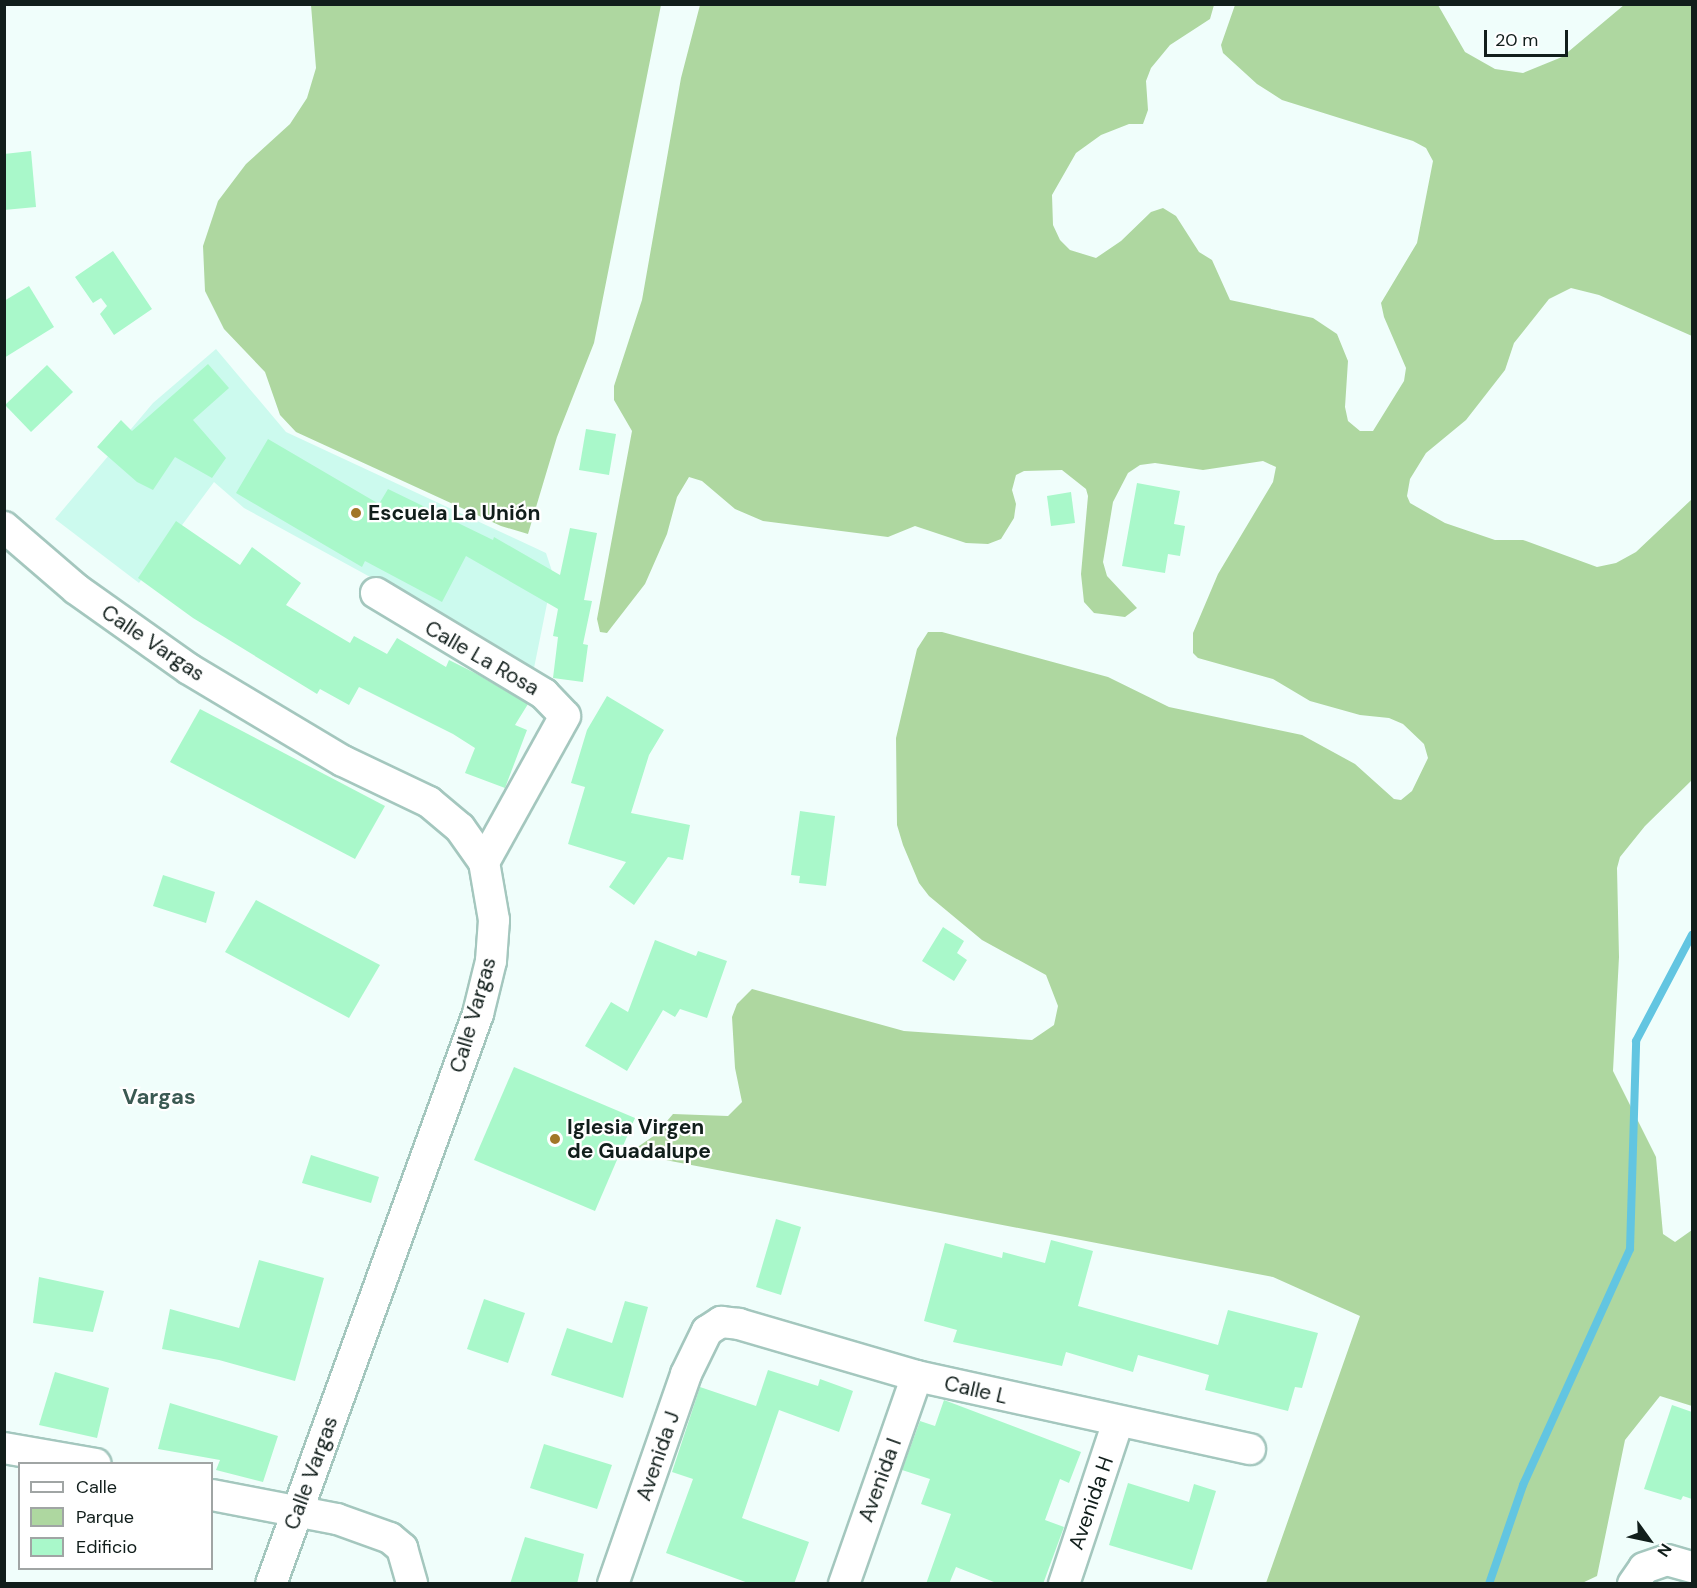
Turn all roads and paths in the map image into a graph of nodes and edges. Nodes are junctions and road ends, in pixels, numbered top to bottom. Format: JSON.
{"nodes":[{"id":1,"x":4,"y":527,"type":"edge"},
{"id":2,"x":376,"y":593,"type":"dead end"},
{"id":3,"x":484,"y":862,"type":"junction"},
{"id":4,"x":707,"y":1330,"type":"joint"},
{"id":5,"x":917,"y":1376,"type":"junction"},
{"id":6,"x":1118,"y":1422,"type":"junction"},
{"id":7,"x":4,"y":1448,"type":"edge"},
{"id":8,"x":1250,"y":1449,"type":"dead end"},
{"id":9,"x":84,"y":1462,"type":"edge"},
{"id":10,"x":213,"y":1495,"type":"edge"},
{"id":11,"x":297,"y":1513,"type":"junction"},
{"id":12,"x":1692,"y":1567,"type":"edge"},
{"id":13,"x":1638,"y":1576,"type":"edge"},
{"id":14,"x":270,"y":1584,"type":"edge"},
{"id":15,"x":412,"y":1584,"type":"edge"},
{"id":16,"x":613,"y":1584,"type":"edge"},
{"id":17,"x":844,"y":1584,"type":"edge"},
{"id":18,"x":1064,"y":1584,"type":"edge"}],
"edges":[{"from":1,"to":3,"type":"street","name":"Calle Vargas"},
{"from":2,"to":3,"type":"street","name":"Calle La Rosa"},
{"from":3,"to":11,"type":"street","name":"Calle Vargas"},
{"from":4,"to":5,"type":"street","name":"Calle L"},
{"from":4,"to":16,"type":"street","name":"Avenida J"},
{"from":5,"to":6,"type":"street","name":"Calle L"},
{"from":5,"to":17,"type":"street","name":"Avenida I"},
{"from":6,"to":8,"type":"street","name":"Calle L"},
{"from":6,"to":18,"type":"street","name":"Avenida H"},
{"from":7,"to":9,"type":"street"},
{"from":10,"to":11,"type":"street"},
{"from":11,"to":14,"type":"street","name":"Calle Vargas"},
{"from":11,"to":15,"type":"street"},
{"from":12,"to":13,"type":"street"}]}
